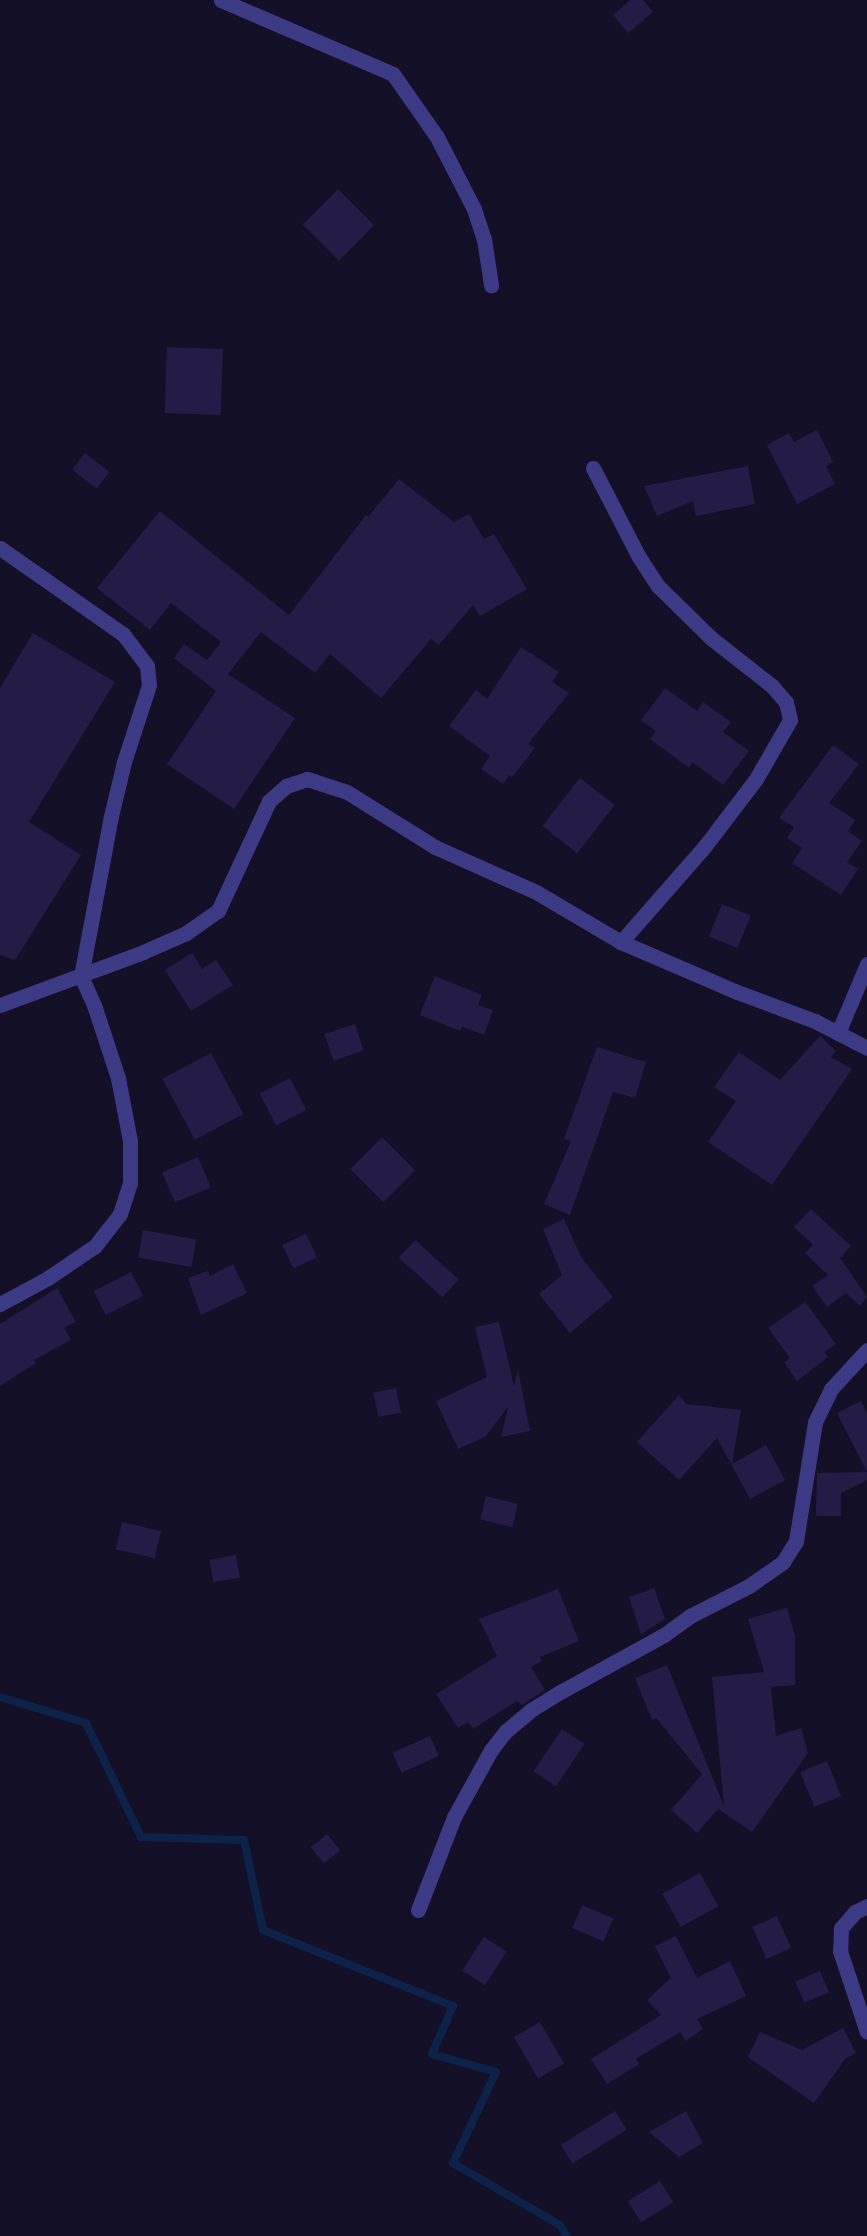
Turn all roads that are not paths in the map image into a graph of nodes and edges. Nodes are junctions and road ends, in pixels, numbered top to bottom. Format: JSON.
{"nodes":[{"id":1,"x":221,"y":0,"type":"edge"},
{"id":2,"x":491,"y":285,"type":"dead end"},
{"id":3,"x":593,"y":468,"type":"dead end"},
{"id":4,"x":0,"y":548,"type":"edge"},
{"id":5,"x":621,"y":942,"type":"junction"},
{"id":6,"x":867,"y":964,"type":"edge"},
{"id":7,"x":81,"y":976,"type":"junction"},
{"id":8,"x":0,"y":1005,"type":"edge"},
{"id":9,"x":838,"y":1033,"type":"junction"},
{"id":10,"x":867,"y":1048,"type":"edge"},
{"id":11,"x":0,"y":1304,"type":"edge"},
{"id":12,"x":867,"y":1350,"type":"edge"},
{"id":13,"x":867,"y":1906,"type":"edge"},
{"id":14,"x":418,"y":1910,"type":"dead end"},
{"id":15,"x":867,"y":2032,"type":"edge"}],
"edges":[{"from":1,"to":2,"type":"street"},
{"from":3,"to":5,"type":"street"},
{"from":4,"to":7,"type":"street"},
{"from":5,"to":7,"type":"street"},
{"from":5,"to":9,"type":"street"},
{"from":6,"to":9,"type":"street"},
{"from":7,"to":8,"type":"street"},
{"from":7,"to":11,"type":"street"},
{"from":9,"to":10,"type":"street"},
{"from":12,"to":14,"type":"street"},
{"from":13,"to":15,"type":"street"}]}
